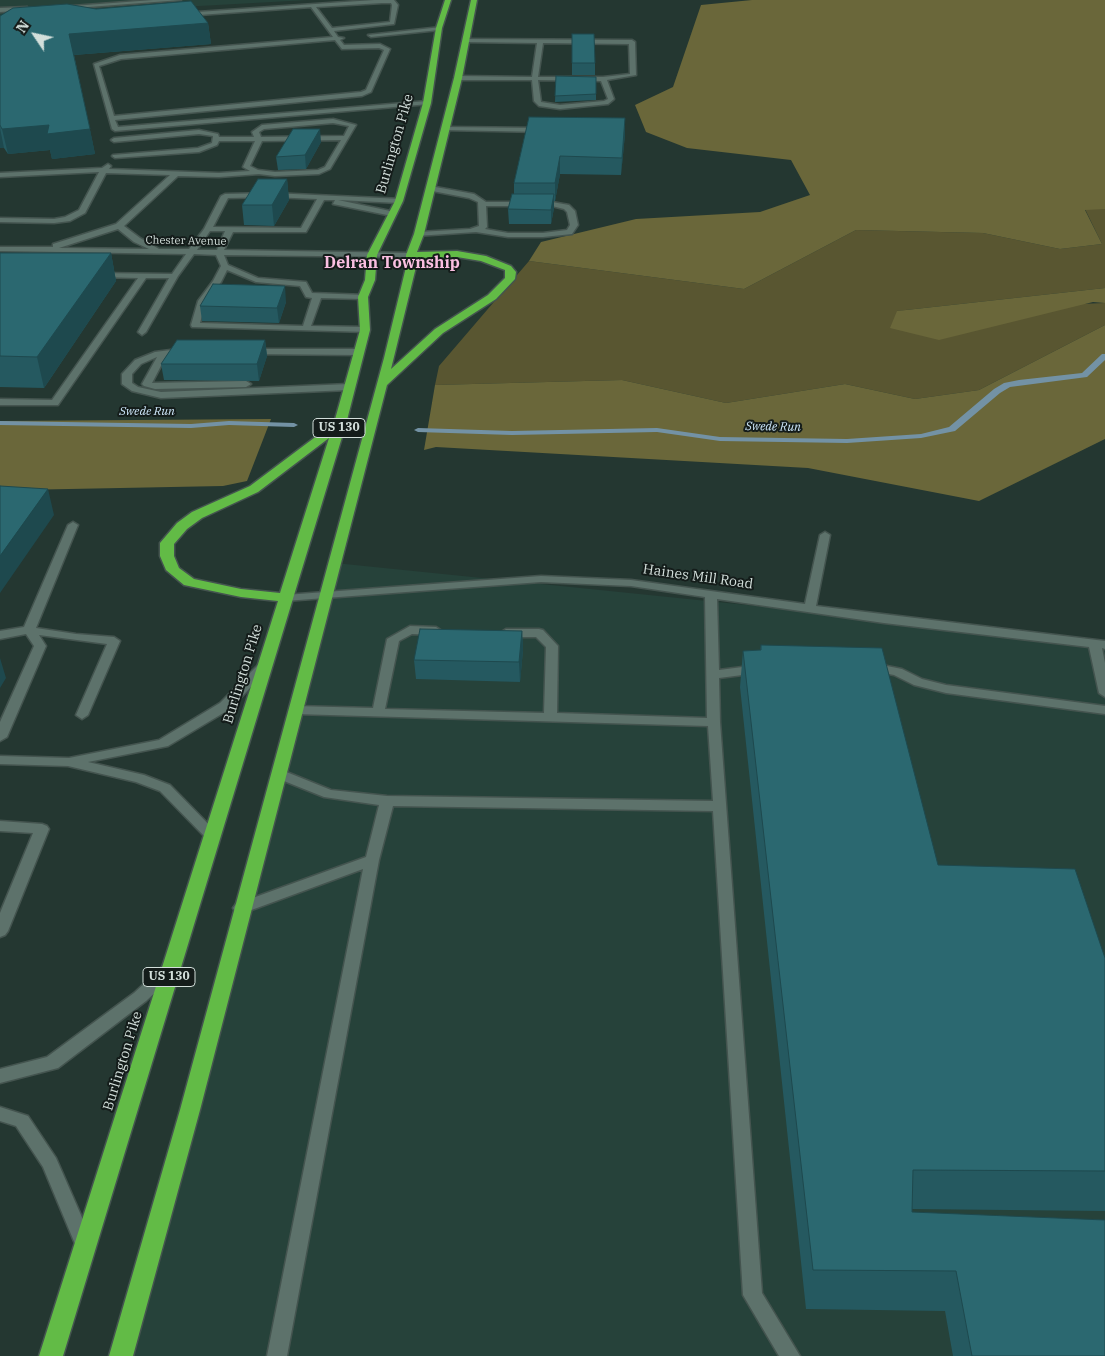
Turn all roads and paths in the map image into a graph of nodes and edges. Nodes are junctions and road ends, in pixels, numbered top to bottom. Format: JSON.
{"nodes":[{"id":1,"x":178,"y":0,"type":"edge"},
{"id":2,"x":448,"y":0,"type":"edge"},
{"id":3,"x":474,"y":0,"type":"edge"},
{"id":4,"x":312,"y":5,"type":"junction"},
{"id":5,"x":59,"y":7,"type":"edge"},
{"id":6,"x":30,"y":9,"type":"edge"},
{"id":7,"x":0,"y":10,"type":"edge"},
{"id":8,"x":181,"y":14,"type":"edge"},
{"id":9,"x":440,"y":28,"type":"junction"},
{"id":10,"x":330,"y":30,"type":"junction"},
{"id":11,"x":364,"y":35,"type":"dead end"},
{"id":12,"x":346,"y":37,"type":"dead end"},
{"id":13,"x":336,"y":38,"type":"junction"},
{"id":14,"x":466,"y":41,"type":"junction"},
{"id":15,"x":540,"y":42,"type":"junction"},
{"id":16,"x":458,"y":78,"type":"junction"},
{"id":17,"x":536,"y":78,"type":"junction"},
{"id":18,"x":603,"y":79,"type":"junction"},
{"id":19,"x":427,"y":103,"type":"junction"},
{"id":20,"x":112,"y":118,"type":"junction"},
{"id":21,"x":115,"y":129,"type":"junction"},
{"id":22,"x":445,"y":129,"type":"junction"},
{"id":23,"x":549,"y":130,"type":"edge"},
{"id":24,"x":346,"y":138,"type":"junction"},
{"id":25,"x":215,"y":139,"type":"junction"},
{"id":26,"x":258,"y":139,"type":"junction"},
{"id":27,"x":114,"y":140,"type":"junction"},
{"id":28,"x":115,"y":156,"type":"junction"},
{"id":29,"x":104,"y":170,"type":"junction"},
{"id":30,"x":257,"y":172,"type":"junction"},
{"id":31,"x":177,"y":173,"type":"junction"},
{"id":32,"x":0,"y":174,"type":"edge"},
{"id":33,"x":430,"y":188,"type":"junction"},
{"id":34,"x":322,"y":197,"type":"junction"},
{"id":35,"x":399,"y":201,"type":"junction"},
{"id":36,"x":482,"y":203,"type":"junction"},
{"id":37,"x":392,"y":214,"type":"junction"},
{"id":38,"x":0,"y":220,"type":"edge"},
{"id":39,"x":119,"y":226,"type":"junction"},
{"id":40,"x":208,"y":229,"type":"junction"},
{"id":41,"x":230,"y":230,"type":"junction"},
{"id":42,"x":478,"y":230,"type":"junction"},
{"id":43,"x":419,"y":234,"type":"junction"},
{"id":44,"x":0,"y":249,"type":"edge"},
{"id":45,"x":46,"y":250,"type":"junction"},
{"id":46,"x":160,"y":252,"type":"junction"},
{"id":47,"x":191,"y":252,"type":"junction"},
{"id":48,"x":219,"y":253,"type":"junction"},
{"id":49,"x":372,"y":255,"type":"junction"},
{"id":50,"x":411,"y":255,"type":"junction"},
{"id":51,"x":225,"y":266,"type":"junction"},
{"id":52,"x":86,"y":275,"type":"edge"},
{"id":53,"x":143,"y":276,"type":"junction"},
{"id":54,"x":174,"y":276,"type":"junction"},
{"id":55,"x":317,"y":296,"type":"junction"},
{"id":56,"x":364,"y":297,"type":"junction"},
{"id":57,"x":306,"y":328,"type":"junction"},
{"id":58,"x":366,"y":330,"type":"junction"},
{"id":59,"x":142,"y":332,"type":"dead end"},
{"id":60,"x":359,"y":352,"type":"junction"},
{"id":61,"x":241,"y":354,"type":"edge"},
{"id":62,"x":381,"y":386,"type":"junction"},
{"id":63,"x":349,"y":387,"type":"junction"},
{"id":64,"x":303,"y":390,"type":"junction"},
{"id":65,"x":0,"y":402,"type":"edge"},
{"id":66,"x":340,"y":424,"type":"junction"},
{"id":67,"x":73,"y":525,"type":"dead end"},
{"id":68,"x":825,"y":534,"type":"dead end"},
{"id":69,"x":327,"y":593,"type":"junction"},
{"id":70,"x":712,"y":594,"type":"junction"},
{"id":71,"x":285,"y":598,"type":"junction"},
{"id":72,"x":810,"y":608,"type":"junction"},
{"id":73,"x":29,"y":630,"type":"junction"},
{"id":74,"x":0,"y":635,"type":"edge"},
{"id":75,"x":446,"y":636,"type":"edge"},
{"id":76,"x":494,"y":636,"type":"edge"},
{"id":77,"x":1100,"y":645,"type":"edge"},
{"id":78,"x":264,"y":666,"type":"junction"},
{"id":79,"x":771,"y":666,"type":"edge"},
{"id":80,"x":861,"y":666,"type":"edge"},
{"id":81,"x":713,"y":675,"type":"junction"},
{"id":82,"x":1105,"y":693,"type":"edge"},
{"id":83,"x":295,"y":710,"type":"junction"},
{"id":84,"x":1105,"y":710,"type":"edge"},
{"id":85,"x":378,"y":713,"type":"junction"},
{"id":86,"x":82,"y":715,"type":"dead end"},
{"id":87,"x":550,"y":718,"type":"junction"},
{"id":88,"x":714,"y":722,"type":"junction"},
{"id":89,"x":0,"y":737,"type":"edge"},
{"id":90,"x":0,"y":760,"type":"edge"},
{"id":91,"x":68,"y":762,"type":"junction"},
{"id":92,"x":279,"y":774,"type":"junction"},
{"id":93,"x":387,"y":801,"type":"junction"},
{"id":94,"x":720,"y":806,"type":"junction"},
{"id":95,"x":0,"y":826,"type":"edge"},
{"id":96,"x":213,"y":837,"type":"junction"},
{"id":97,"x":372,"y":860,"type":"junction"},
{"id":98,"x":241,"y":908,"type":"junction"},
{"id":99,"x":0,"y":932,"type":"edge"},
{"id":100,"x":172,"y":967,"type":"junction"},
{"id":101,"x":0,"y":1076,"type":"edge"},
{"id":102,"x":0,"y":1114,"type":"edge"},
{"id":103,"x":85,"y":1246,"type":"junction"},
{"id":104,"x":51,"y":1356,"type":"edge"},
{"id":105,"x":122,"y":1356,"type":"edge"},
{"id":106,"x":277,"y":1356,"type":"edge"},
{"id":107,"x":790,"y":1356,"type":"edge"}],
"edges":[{"from":1,"to":5,"type":"street"},
{"from":2,"to":9,"type":"highway","name":"Burlington Pike","number":"US 130"},
{"from":3,"to":14,"type":"highway","number":"US 130"},
{"from":4,"to":8,"type":"street"},
{"from":4,"to":10,"type":"street"},
{"from":4,"to":10,"type":"street"},
{"from":6,"to":7,"type":"street"},
{"from":9,"to":11,"type":"street"},
{"from":9,"to":19,"type":"highway","name":"Burlington Pike","number":"US 130"},
{"from":10,"to":13,"type":"street"},
{"from":12,"to":13,"type":"street"},
{"from":13,"to":20,"type":"street"},
{"from":13,"to":20,"type":"street"},
{"from":14,"to":15,"type":"street"},
{"from":14,"to":16,"type":"highway","number":"US 130"},
{"from":15,"to":17,"type":"street"},
{"from":15,"to":18,"type":"street"},
{"from":16,"to":17,"type":"street"},
{"from":16,"to":22,"type":"highway","number":"US 130"},
{"from":17,"to":18,"type":"street"},
{"from":17,"to":18,"type":"street"},
{"from":19,"to":21,"type":"street"},
{"from":19,"to":35,"type":"highway","name":"Burlington Pike","number":"US 130"},
{"from":20,"to":21,"type":"street"},
{"from":21,"to":27,"type":"street"},
{"from":22,"to":23,"type":"street"},
{"from":22,"to":33,"type":"highway","number":"US 130"},
{"from":24,"to":26,"type":"street"},
{"from":24,"to":26,"type":"street"},
{"from":24,"to":30,"type":"street"},
{"from":25,"to":26,"type":"street"},
{"from":25,"to":27,"type":"street"},
{"from":25,"to":28,"type":"street"},
{"from":26,"to":30,"type":"street"},
{"from":27,"to":28,"type":"street"},
{"from":28,"to":29,"type":"street"},
{"from":29,"to":31,"type":"street"},
{"from":29,"to":32,"type":"street"},
{"from":29,"to":38,"type":"street"},
{"from":30,"to":31,"type":"street"},
{"from":31,"to":39,"type":"street"},
{"from":33,"to":36,"type":"street"},
{"from":33,"to":43,"type":"highway","number":"US 130"},
{"from":34,"to":35,"type":"street"},
{"from":34,"to":37,"type":"street"},
{"from":34,"to":40,"type":"street"},
{"from":34,"to":41,"type":"street"},
{"from":35,"to":37,"type":"highway","name":"Burlington Pike","number":"US 130"},
{"from":36,"to":42,"type":"street"},
{"from":36,"to":42,"type":"street"},
{"from":37,"to":49,"type":"highway","name":"Burlington Pike","number":"US 130"},
{"from":39,"to":45,"type":"street"},
{"from":39,"to":46,"type":"street"},
{"from":40,"to":41,"type":"street"},
{"from":40,"to":47,"type":"street"},
{"from":41,"to":48,"type":"street"},
{"from":42,"to":43,"type":"street"},
{"from":43,"to":50,"type":"highway","number":"US 130"},
{"from":44,"to":45,"type":"street","name":"Chester Avenue"},
{"from":45,"to":46,"type":"street","name":"Chester Avenue"},
{"from":46,"to":47,"type":"street","name":"Chester Avenue"},
{"from":47,"to":48,"type":"street","name":"Chester Avenue"},
{"from":47,"to":54,"type":"street"},
{"from":48,"to":49,"type":"street","name":"Chester Avenue"},
{"from":48,"to":51,"type":"street"},
{"from":49,"to":50,"type":"street","name":"Chester Avenue"},
{"from":49,"to":56,"type":"highway","name":"Burlington Pike","number":"US 130"},
{"from":50,"to":62,"type":"highway","number":"US 130"},
{"from":50,"to":62,"type":"highway"},
{"from":51,"to":55,"type":"street"},
{"from":51,"to":57,"type":"street"},
{"from":52,"to":53,"type":"street"},
{"from":53,"to":54,"type":"street"},
{"from":53,"to":65,"type":"street"},
{"from":54,"to":59,"type":"street"},
{"from":55,"to":56,"type":"street"},
{"from":55,"to":57,"type":"street"},
{"from":56,"to":58,"type":"highway","name":"Burlington Pike","number":"US 130"},
{"from":57,"to":58,"type":"street"},
{"from":58,"to":60,"type":"highway","name":"Burlington Pike","number":"US 130"},
{"from":60,"to":61,"type":"street"},
{"from":60,"to":63,"type":"highway","name":"Burlington Pike","number":"US 130"},
{"from":62,"to":69,"type":"highway","number":"US 130"},
{"from":63,"to":64,"type":"street"},
{"from":63,"to":66,"type":"highway","name":"Burlington Pike","number":"US 130"},
{"from":64,"to":64,"type":"street"},
{"from":66,"to":71,"type":"highway","name":"Burlington Pike","number":"US 130"},
{"from":66,"to":71,"type":"highway"},
{"from":67,"to":73,"type":"street"},
{"from":68,"to":72,"type":"street"},
{"from":69,"to":70,"type":"street","name":"Haines Mill Road"},
{"from":69,"to":71,"type":"street","name":"Haines Mill Road"},
{"from":69,"to":83,"type":"highway","number":"US 130"},
{"from":70,"to":72,"type":"street","name":"Haines Mill Road"},
{"from":70,"to":81,"type":"street"},
{"from":71,"to":78,"type":"highway","name":"Burlington Pike","number":"US 130"},
{"from":72,"to":77,"type":"street","name":"Haines Mill Road"},
{"from":73,"to":74,"type":"street"},
{"from":73,"to":86,"type":"street"},
{"from":73,"to":89,"type":"street"},
{"from":75,"to":85,"type":"street"},
{"from":76,"to":87,"type":"street"},
{"from":77,"to":82,"type":"street"},
{"from":78,"to":91,"type":"street"},
{"from":78,"to":96,"type":"highway","name":"Burlington Pike","number":"US 130"},
{"from":79,"to":81,"type":"street"},
{"from":80,"to":84,"type":"street"},
{"from":81,"to":88,"type":"street"},
{"from":83,"to":85,"type":"street"},
{"from":83,"to":92,"type":"highway","number":"US 130"},
{"from":85,"to":87,"type":"street"},
{"from":87,"to":88,"type":"street"},
{"from":88,"to":94,"type":"street"},
{"from":90,"to":91,"type":"street"},
{"from":91,"to":96,"type":"street"},
{"from":92,"to":93,"type":"street"},
{"from":92,"to":98,"type":"highway","number":"US 130"},
{"from":93,"to":94,"type":"street"},
{"from":93,"to":97,"type":"street"},
{"from":94,"to":107,"type":"street"},
{"from":95,"to":99,"type":"street"},
{"from":96,"to":100,"type":"highway","name":"Burlington Pike","number":"US 130"},
{"from":97,"to":98,"type":"street"},
{"from":97,"to":106,"type":"street"},
{"from":98,"to":105,"type":"highway","number":"US 130"},
{"from":100,"to":101,"type":"street"},
{"from":100,"to":103,"type":"highway","name":"Burlington Pike","number":"US 130"},
{"from":102,"to":103,"type":"street"},
{"from":103,"to":104,"type":"highway","name":"Burlington Pike","number":"US 130"}]}
